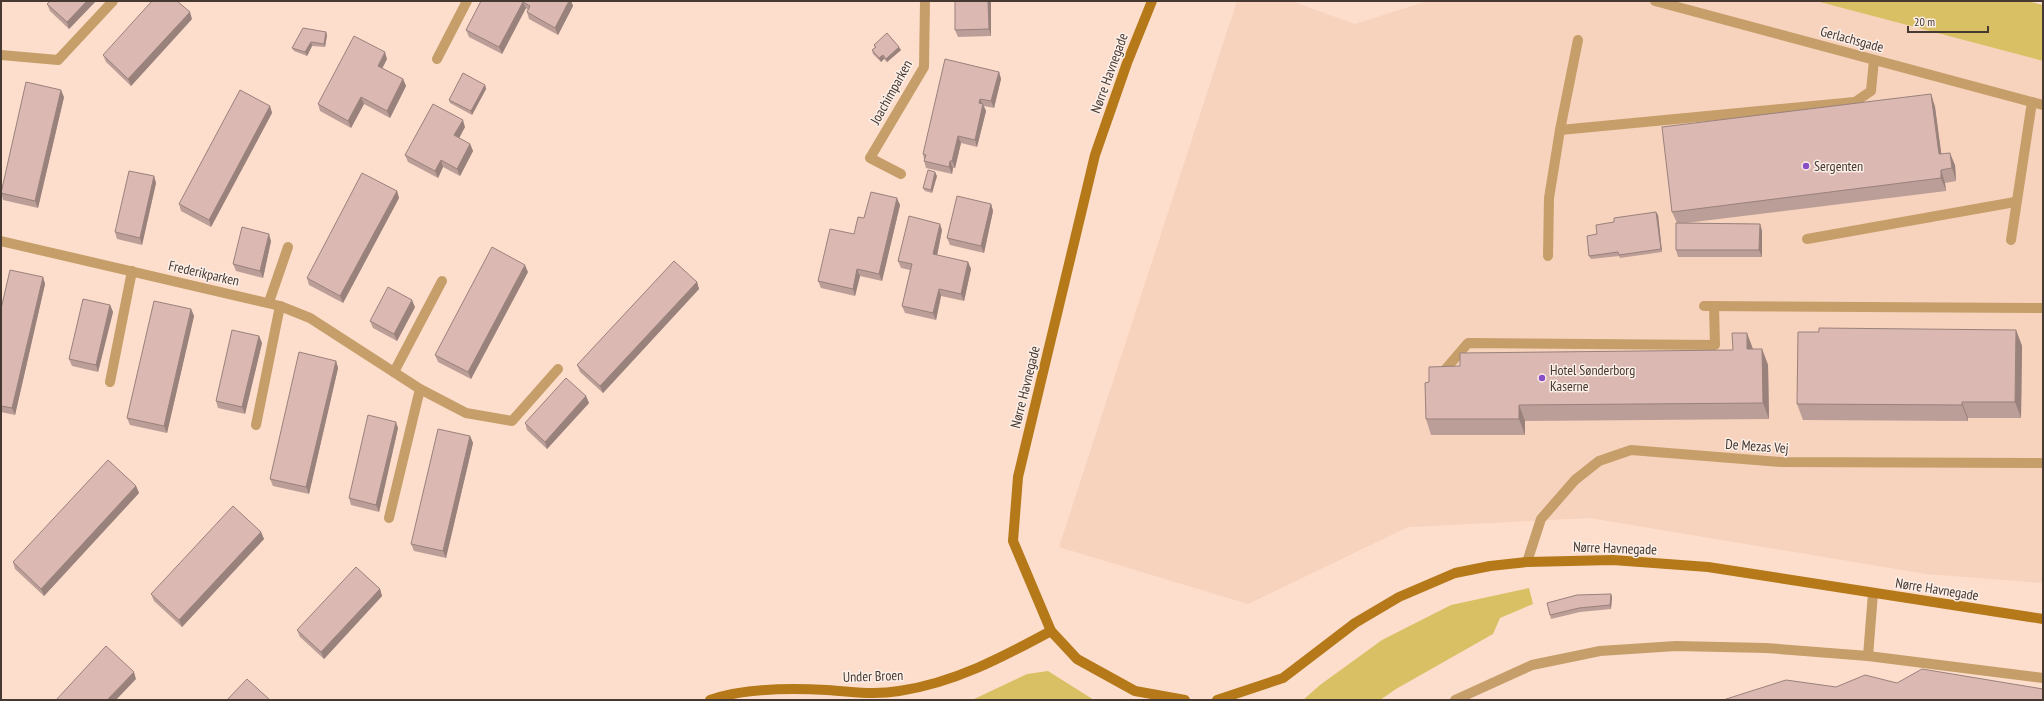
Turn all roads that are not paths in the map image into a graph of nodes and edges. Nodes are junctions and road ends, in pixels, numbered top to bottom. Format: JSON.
{"nodes":[{"id":1,"x":113,"y":1,"type":"edge"},
{"id":2,"x":467,"y":1,"type":"edge"},
{"id":3,"x":925,"y":1,"type":"edge"},
{"id":4,"x":1152,"y":1,"type":"edge"},
{"id":5,"x":1655,"y":1,"type":"edge"},
{"id":6,"x":1578,"y":40,"type":"dead end"},
{"id":7,"x":1,"y":56,"type":"edge"},
{"id":8,"x":437,"y":59,"type":"dead end"},
{"id":9,"x":1874,"y":60,"type":"junction"},
{"id":10,"x":2032,"y":102,"type":"junction"},
{"id":11,"x":2043,"y":105,"type":"edge"},
{"id":12,"x":1560,"y":130,"type":"junction"},
{"id":13,"x":901,"y":174,"type":"dead end"},
{"id":14,"x":2015,"y":202,"type":"junction"},
{"id":15,"x":1807,"y":239,"type":"dead end"},
{"id":16,"x":2011,"y":240,"type":"dead end"},
{"id":17,"x":1,"y":241,"type":"edge"},
{"id":18,"x":288,"y":247,"type":"dead end"},
{"id":19,"x":1548,"y":256,"type":"dead end"},
{"id":20,"x":132,"y":271,"type":"junction"},
{"id":21,"x":442,"y":281,"type":"dead end"},
{"id":22,"x":269,"y":302,"type":"junction"},
{"id":23,"x":280,"y":306,"type":"junction"},
{"id":24,"x":2043,"y":308,"type":"edge"},
{"id":25,"x":558,"y":369,"type":"dead end"},
{"id":26,"x":1444,"y":371,"type":"edge"},
{"id":27,"x":394,"y":372,"type":"junction"},
{"id":28,"x":110,"y":382,"type":"dead end"},
{"id":29,"x":420,"y":389,"type":"junction"},
{"id":30,"x":256,"y":425,"type":"dead end"},
{"id":31,"x":2043,"y":463,"type":"edge"},
{"id":32,"x":389,"y":518,"type":"dead end"},
{"id":33,"x":1527,"y":562,"type":"junction"},
{"id":34,"x":1873,"y":593,"type":"junction"},
{"id":35,"x":2043,"y":619,"type":"edge"},
{"id":36,"x":1051,"y":631,"type":"junction"},
{"id":37,"x":1868,"y":656,"type":"junction"},
{"id":38,"x":2043,"y":678,"type":"edge"},
{"id":39,"x":710,"y":700,"type":"edge"},
{"id":40,"x":1185,"y":700,"type":"edge"},
{"id":41,"x":1217,"y":700,"type":"edge"},
{"id":42,"x":1455,"y":700,"type":"edge"}],
"edges":[{"from":1,"to":7,"type":"street"},
{"from":2,"to":8,"type":"street"},
{"from":3,"to":13,"type":"street","name":"Joachimparken"},
{"from":4,"to":36,"type":"street","name":"Nørre Havnegade"},
{"from":5,"to":9,"type":"street","name":"Gerlachsgade"},
{"from":6,"to":12,"type":"street"},
{"from":9,"to":10,"type":"street","name":"Gerlachsgade"},
{"from":9,"to":12,"type":"street"},
{"from":10,"to":11,"type":"street","name":"Gerlachsgade"},
{"from":10,"to":14,"type":"street"},
{"from":12,"to":19,"type":"street"},
{"from":14,"to":15,"type":"street"},
{"from":14,"to":16,"type":"street"},
{"from":17,"to":20,"type":"street","name":"Frederikparken"},
{"from":18,"to":22,"type":"street"},
{"from":20,"to":22,"type":"street","name":"Frederikparken"},
{"from":20,"to":28,"type":"street"},
{"from":21,"to":27,"type":"street"},
{"from":22,"to":23,"type":"street","name":"Frederikparken"},
{"from":23,"to":27,"type":"street","name":"Frederikparken"},
{"from":23,"to":30,"type":"street"},
{"from":24,"to":26,"type":"street"},
{"from":25,"to":29,"type":"street","name":"Frederikparken"},
{"from":27,"to":29,"type":"street","name":"Frederikparken"},
{"from":29,"to":32,"type":"street"},
{"from":31,"to":33,"type":"street","name":"De Mezas Vej"},
{"from":33,"to":34,"type":"street","name":"Nørre Havnegade"},
{"from":33,"to":41,"type":"street","name":"Nørre Havnegade"},
{"from":34,"to":35,"type":"street","name":"Nørre Havnegade"},
{"from":34,"to":37,"type":"street"},
{"from":36,"to":39,"type":"street","name":"Under Broen"},
{"from":36,"to":40,"type":"street","name":"Nørre Havnegade"},
{"from":37,"to":38,"type":"street"},
{"from":37,"to":42,"type":"street"}]}
